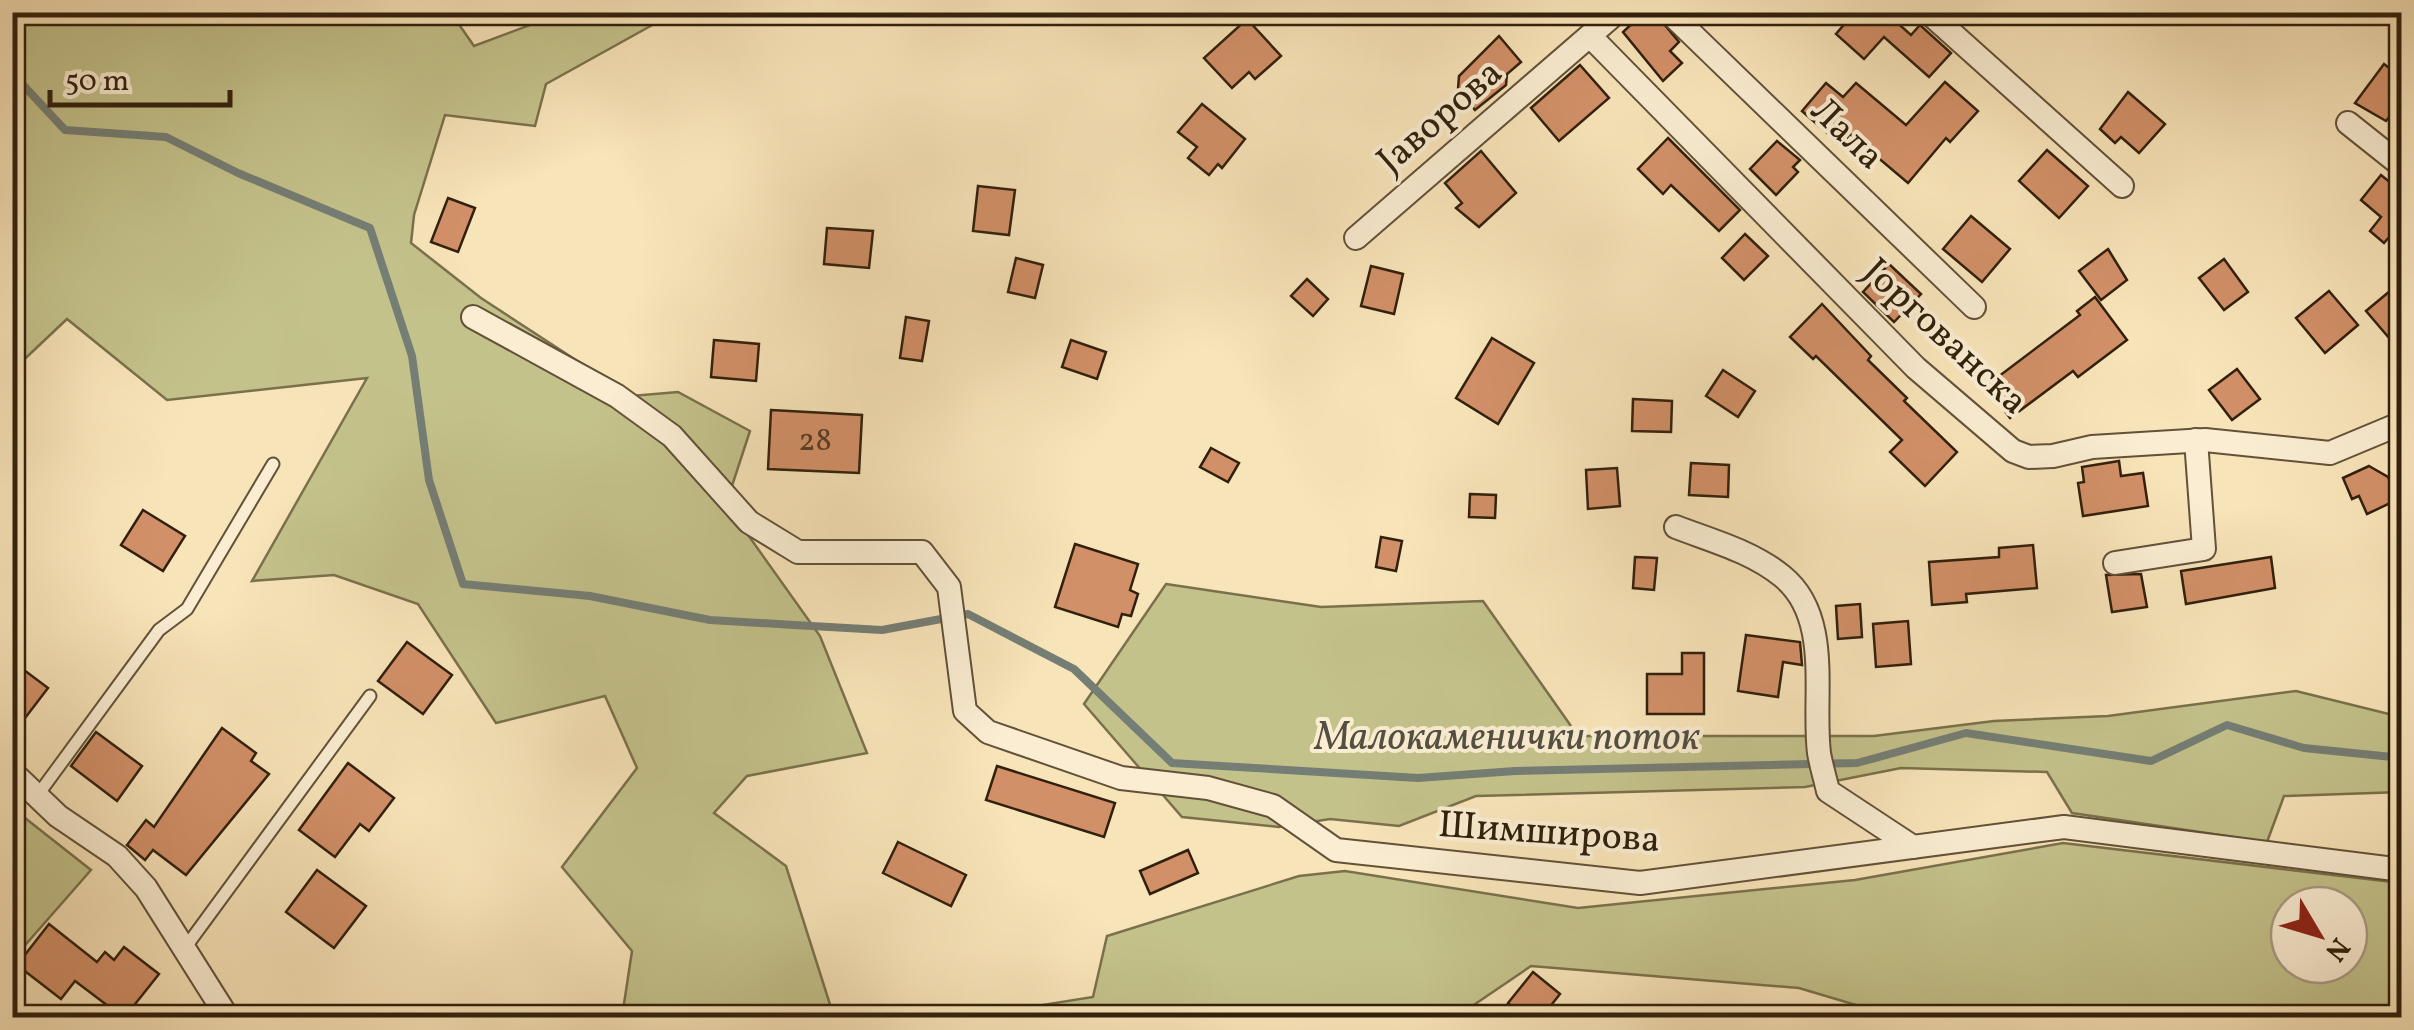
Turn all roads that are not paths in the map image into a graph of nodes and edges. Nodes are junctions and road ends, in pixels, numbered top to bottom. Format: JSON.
{"nodes":[{"id":1,"x":1617,"y":12,"type":"edge"},
{"id":2,"x":1669,"y":12,"type":"edge"},
{"id":3,"x":1928,"y":12,"type":"edge"},
{"id":4,"x":1590,"y":36,"type":"junction"},
{"id":5,"x":2348,"y":123,"type":"dead end"},
{"id":6,"x":2402,"y":166,"type":"edge"},
{"id":7,"x":2122,"y":186,"type":"dead end"},
{"id":8,"x":1356,"y":238,"type":"dead end"},
{"id":9,"x":1974,"y":308,"type":"dead end"},
{"id":10,"x":473,"y":316,"type":"dead end"},
{"id":11,"x":2402,"y":424,"type":"edge"},
{"id":12,"x":2196,"y":440,"type":"junction"},
{"id":13,"x":272,"y":464,"type":"dead end"},
{"id":14,"x":1676,"y":527,"type":"dead end"},
{"id":15,"x":2115,"y":563,"type":"dead end"},
{"id":16,"x":370,"y":696,"type":"dead end"},
{"id":17,"x":12,"y":772,"type":"edge"},
{"id":18,"x":37,"y":796,"type":"junction"},
{"id":19,"x":1913,"y":846,"type":"junction"},
{"id":20,"x":2402,"y":870,"type":"edge"},
{"id":21,"x":183,"y":951,"type":"junction"},
{"id":22,"x":228,"y":1018,"type":"edge"}],
"edges":[{"from":1,"to":4,"type":"street","name":"Јаворова"},
{"from":2,"to":9,"type":"street","name":"Лала"},
{"from":3,"to":7,"type":"street"},
{"from":4,"to":8,"type":"street","name":"Јаворова"},
{"from":4,"to":12,"type":"street","name":"Јоргованска"},
{"from":5,"to":6,"type":"street"},
{"from":10,"to":19,"type":"street","name":"Шимширова"},
{"from":11,"to":12,"type":"street","name":"Јоргованска"},
{"from":12,"to":15,"type":"street"},
{"from":13,"to":18,"type":"lane"},
{"from":14,"to":19,"type":"street"},
{"from":16,"to":21,"type":"lane"},
{"from":17,"to":18,"type":"street"},
{"from":18,"to":21,"type":"street"},
{"from":19,"to":20,"type":"street","name":"Шимширова"},
{"from":21,"to":22,"type":"street"}]}
